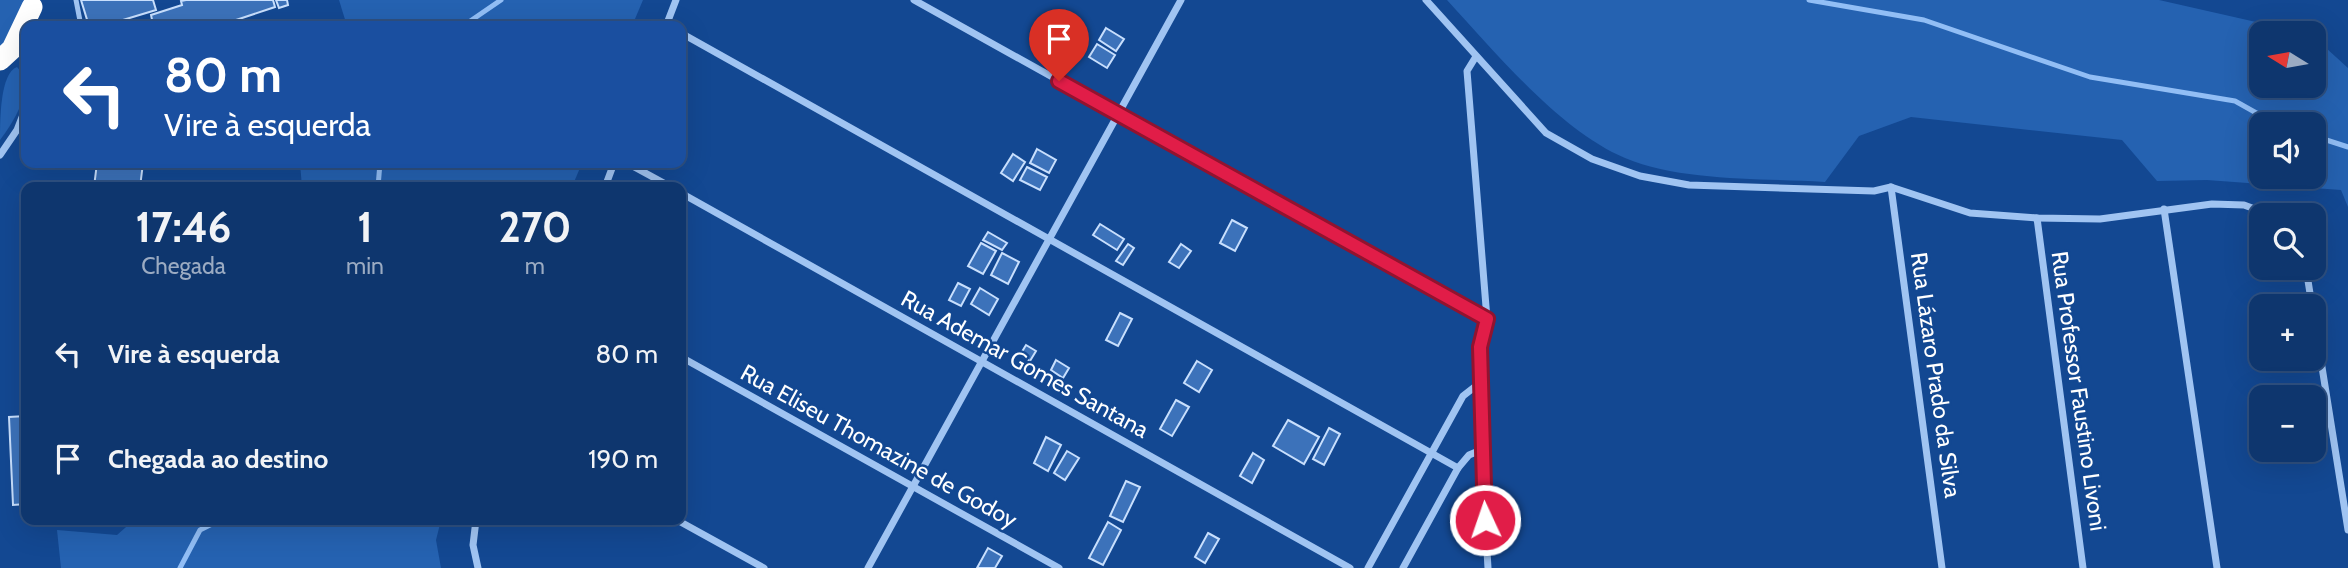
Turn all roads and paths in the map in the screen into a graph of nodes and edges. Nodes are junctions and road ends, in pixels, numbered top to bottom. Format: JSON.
{"nodes":[{"id":1,"x":76,"y":0,"type":"edge"},
{"id":2,"x":676,"y":0,"type":"edge"},
{"id":3,"x":914,"y":0,"type":"edge"},
{"id":4,"x":1181,"y":0,"type":"edge"},
{"id":5,"x":1426,"y":0,"type":"edge"},
{"id":6,"x":80,"y":21,"type":"edge"},
{"id":7,"x":669,"y":21,"type":"edge"},
{"id":8,"x":21,"y":33,"type":"edge"},
{"id":9,"x":686,"y":36,"type":"edge"},
{"id":10,"x":1475,"y":58,"type":"junction"},
{"id":11,"x":0,"y":60,"type":"edge"},
{"id":12,"x":1117,"y":114,"type":"junction"},
{"id":13,"x":21,"y":120,"type":"edge"},
{"id":14,"x":21,"y":129,"type":"edge"},
{"id":15,"x":17,"y":130,"type":"junction"},
{"id":16,"x":0,"y":155,"type":"edge"},
{"id":17,"x":636,"y":168,"type":"edge"},
{"id":18,"x":662,"y":182,"type":"edge"},
{"id":19,"x":1891,"y":187,"type":"junction"},
{"id":20,"x":686,"y":196,"type":"edge"},
{"id":21,"x":2249,"y":207,"type":"edge"},
{"id":22,"x":2164,"y":209,"type":"junction"},
{"id":23,"x":2037,"y":218,"type":"junction"},
{"id":24,"x":1049,"y":239,"type":"junction"},
{"id":25,"x":1487,"y":319,"type":"junction"},
{"id":26,"x":686,"y":360,"type":"edge"},
{"id":27,"x":982,"y":362,"type":"junction"},
{"id":28,"x":2323,"y":371,"type":"edge"},
{"id":29,"x":1481,"y":382,"type":"junction"},
{"id":30,"x":1481,"y":450,"type":"junction"},
{"id":31,"x":1432,"y":453,"type":"junction"},
{"id":32,"x":1458,"y":468,"type":"junction"},
{"id":33,"x":914,"y":487,"type":"junction"},
{"id":34,"x":475,"y":525,"type":"edge"},
{"id":35,"x":686,"y":525,"type":"edge"},
{"id":36,"x":2348,"y":530,"type":"edge"},
{"id":37,"x":478,"y":568,"type":"edge"},
{"id":38,"x":764,"y":568,"type":"edge"},
{"id":39,"x":868,"y":568,"type":"edge"},
{"id":40,"x":1059,"y":568,"type":"edge"},
{"id":41,"x":1350,"y":568,"type":"edge"},
{"id":42,"x":1368,"y":568,"type":"edge"},
{"id":43,"x":1403,"y":568,"type":"edge"},
{"id":44,"x":1488,"y":568,"type":"edge"},
{"id":45,"x":1942,"y":568,"type":"edge"},
{"id":46,"x":2083,"y":568,"type":"edge"},
{"id":47,"x":2217,"y":568,"type":"edge"}],
"edges":[{"from":1,"to":6,"type":"lane"},
{"from":2,"to":7,"type":"street"},
{"from":3,"to":12,"type":"street"},
{"from":4,"to":12,"type":"street"},
{"from":5,"to":10,"type":"street"},
{"from":8,"to":11,"type":"highway"},
{"from":9,"to":24,"type":"street"},
{"from":10,"to":19,"type":"street"},
{"from":10,"to":25,"type":"street"},
{"from":12,"to":24,"type":"street"},
{"from":12,"to":25,"type":"street"},
{"from":13,"to":15,"type":"street"},
{"from":14,"to":15,"type":"lane"},
{"from":15,"to":16,"type":"street"},
{"from":17,"to":18,"type":"street"},
{"from":19,"to":23,"type":"street"},
{"from":19,"to":45,"type":"street","name":"Rua Lázaro Prado da Silva"},
{"from":20,"to":27,"type":"street","name":"Rua Ademar Gomes Santana"},
{"from":21,"to":22,"type":"street"},
{"from":22,"to":23,"type":"street"},
{"from":22,"to":47,"type":"street"},
{"from":23,"to":46,"type":"street","name":"Rua Professor Faustino Livoni"},
{"from":24,"to":27,"type":"street"},
{"from":24,"to":31,"type":"street"},
{"from":25,"to":29,"type":"street"},
{"from":26,"to":33,"type":"street","name":"Rua Eliseu Thomazine de Godoy"},
{"from":27,"to":33,"type":"street"},
{"from":27,"to":41,"type":"street","name":"Rua Ademar Gomes Santana"},
{"from":28,"to":36,"type":"street"},
{"from":29,"to":30,"type":"street"},
{"from":29,"to":31,"type":"street"},
{"from":30,"to":32,"type":"street"},
{"from":30,"to":44,"type":"street"},
{"from":31,"to":32,"type":"street"},
{"from":31,"to":42,"type":"street"},
{"from":32,"to":43,"type":"street"},
{"from":33,"to":39,"type":"street"},
{"from":33,"to":40,"type":"street","name":"Rua Eliseu Thomazine de Godoy"},
{"from":34,"to":37,"type":"street"},
{"from":35,"to":38,"type":"street"}]}
